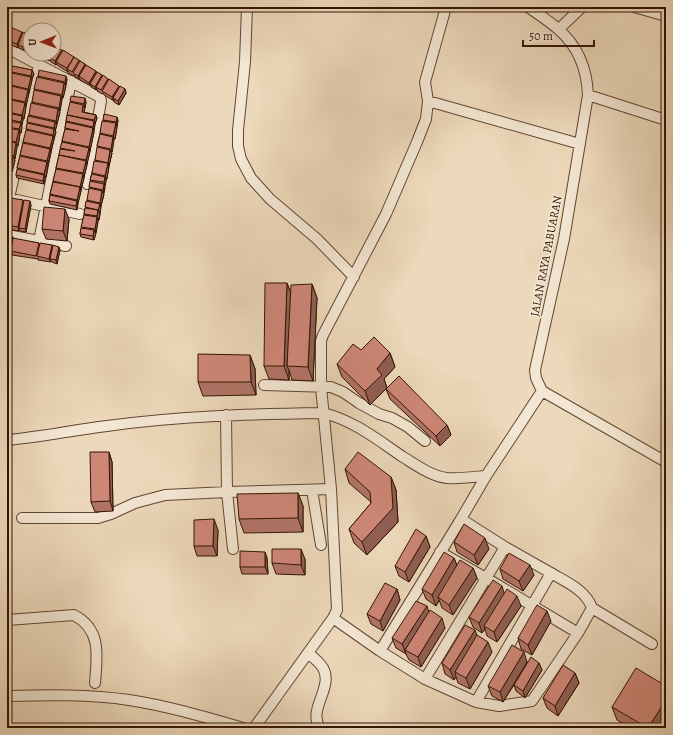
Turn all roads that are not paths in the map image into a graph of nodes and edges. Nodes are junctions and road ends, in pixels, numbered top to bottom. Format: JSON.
{"nodes":[{"id":1,"x":247,"y":7,"type":"edge"},
{"id":2,"x":446,"y":7,"type":"edge"},
{"id":3,"x":528,"y":7,"type":"edge"},
{"id":4,"x":582,"y":7,"type":"edge"},
{"id":5,"x":634,"y":7,"type":"edge"},
{"id":6,"x":666,"y":16,"type":"edge"},
{"id":7,"x":559,"y":29,"type":"junction"},
{"id":8,"x":7,"y":48,"type":"edge"},
{"id":9,"x":39,"y":64,"type":"junction"},
{"id":10,"x":71,"y":81,"type":"junction"},
{"id":11,"x":588,"y":95,"type":"junction"},
{"id":12,"x":428,"y":101,"type":"junction"},
{"id":13,"x":666,"y":120,"type":"edge"},
{"id":14,"x":580,"y":144,"type":"junction"},
{"id":15,"x":87,"y":184,"type":"dead end"},
{"id":16,"x":8,"y":198,"type":"edge"},
{"id":17,"x":46,"y":206,"type":"junction"},
{"id":18,"x":80,"y":214,"type":"dead end"},
{"id":19,"x":7,"y":236,"type":"edge"},
{"id":20,"x":38,"y":242,"type":"junction"},
{"id":21,"x":66,"y":246,"type":"dead end"},
{"id":22,"x":354,"y":277,"type":"junction"},
{"id":23,"x":264,"y":385,"type":"dead end"},
{"id":24,"x":321,"y":387,"type":"junction"},
{"id":25,"x":542,"y":391,"type":"junction"},
{"id":26,"x":323,"y":413,"type":"junction"},
{"id":27,"x":226,"y":415,"type":"junction"},
{"id":28,"x":7,"y":440,"type":"edge"},
{"id":29,"x":425,"y":441,"type":"dead end"},
{"id":30,"x":666,"y":462,"type":"edge"},
{"id":31,"x":486,"y":476,"type":"junction"},
{"id":32,"x":331,"y":489,"type":"junction"},
{"id":33,"x":312,"y":490,"type":"junction"},
{"id":34,"x":227,"y":492,"type":"junction"},
{"id":35,"x":22,"y":518,"type":"dead end"},
{"id":36,"x":461,"y":519,"type":"junction"},
{"id":37,"x":321,"y":545,"type":"dead end"},
{"id":38,"x":505,"y":547,"type":"junction"},
{"id":39,"x":233,"y":549,"type":"dead end"},
{"id":40,"x":440,"y":552,"type":"junction"},
{"id":41,"x":551,"y":573,"type":"junction"},
{"id":42,"x":486,"y":578,"type":"junction"},
{"id":43,"x":532,"y":606,"type":"junction"},
{"id":44,"x":592,"y":608,"type":"junction"},
{"id":45,"x":333,"y":618,"type":"junction"},
{"id":46,"x":7,"y":620,"type":"edge"},
{"id":47,"x":578,"y":633,"type":"junction"},
{"id":48,"x":652,"y":644,"type":"dead end"},
{"id":49,"x":380,"y":651,"type":"junction"},
{"id":50,"x":308,"y":653,"type":"junction"},
{"id":51,"x":425,"y":679,"type":"junction"},
{"id":52,"x":95,"y":683,"type":"dead end"},
{"id":53,"x":7,"y":696,"type":"edge"},
{"id":54,"x":476,"y":702,"type":"junction"},
{"id":55,"x":242,"y":728,"type":"edge"},
{"id":56,"x":254,"y":728,"type":"edge"},
{"id":57,"x":320,"y":728,"type":"edge"}],
"edges":[{"from":1,"to":22,"type":"street"},
{"from":2,"to":12,"type":"street"},
{"from":3,"to":7,"type":"street","name":"JALAN RAYA PABUARAN"},
{"from":4,"to":7,"type":"street"},
{"from":5,"to":6,"type":"street"},
{"from":7,"to":11,"type":"street","name":"JALAN RAYA PABUARAN"},
{"from":8,"to":9,"type":"street"},
{"from":9,"to":10,"type":"street"},
{"from":9,"to":16,"type":"street"},
{"from":10,"to":15,"type":"street"},
{"from":10,"to":17,"type":"street"},
{"from":11,"to":13,"type":"street"},
{"from":11,"to":14,"type":"street","name":"JALAN RAYA PABUARAN"},
{"from":12,"to":14,"type":"street"},
{"from":12,"to":22,"type":"street"},
{"from":14,"to":25,"type":"street","name":"JALAN RAYA PABUARAN"},
{"from":16,"to":17,"type":"street"},
{"from":17,"to":18,"type":"street"},
{"from":17,"to":20,"type":"street"},
{"from":19,"to":20,"type":"street"},
{"from":20,"to":21,"type":"street"},
{"from":22,"to":24,"type":"street"},
{"from":23,"to":24,"type":"street"},
{"from":24,"to":26,"type":"street"},
{"from":24,"to":29,"type":"street"},
{"from":25,"to":30,"type":"street"},
{"from":25,"to":31,"type":"street"},
{"from":26,"to":27,"type":"street"},
{"from":26,"to":31,"type":"street"},
{"from":26,"to":32,"type":"street"},
{"from":27,"to":28,"type":"street"},
{"from":27,"to":34,"type":"street"},
{"from":31,"to":36,"type":"street"},
{"from":32,"to":33,"type":"street"},
{"from":32,"to":45,"type":"street"},
{"from":33,"to":34,"type":"street"},
{"from":33,"to":37,"type":"street"},
{"from":34,"to":35,"type":"street"},
{"from":34,"to":39,"type":"street"},
{"from":36,"to":38,"type":"street"},
{"from":36,"to":40,"type":"street"},
{"from":38,"to":41,"type":"street"},
{"from":38,"to":42,"type":"street"},
{"from":40,"to":42,"type":"street"},
{"from":40,"to":49,"type":"street"},
{"from":41,"to":43,"type":"street"},
{"from":41,"to":44,"type":"street"},
{"from":42,"to":43,"type":"street"},
{"from":42,"to":51,"type":"street"},
{"from":43,"to":47,"type":"street"},
{"from":43,"to":54,"type":"street"},
{"from":44,"to":47,"type":"street"},
{"from":44,"to":48,"type":"street"},
{"from":45,"to":49,"type":"street"},
{"from":45,"to":50,"type":"street"},
{"from":46,"to":52,"type":"street"},
{"from":47,"to":54,"type":"street"},
{"from":49,"to":51,"type":"street"},
{"from":50,"to":56,"type":"street"},
{"from":50,"to":57,"type":"street"},
{"from":51,"to":54,"type":"street"},
{"from":53,"to":55,"type":"street"}]}
